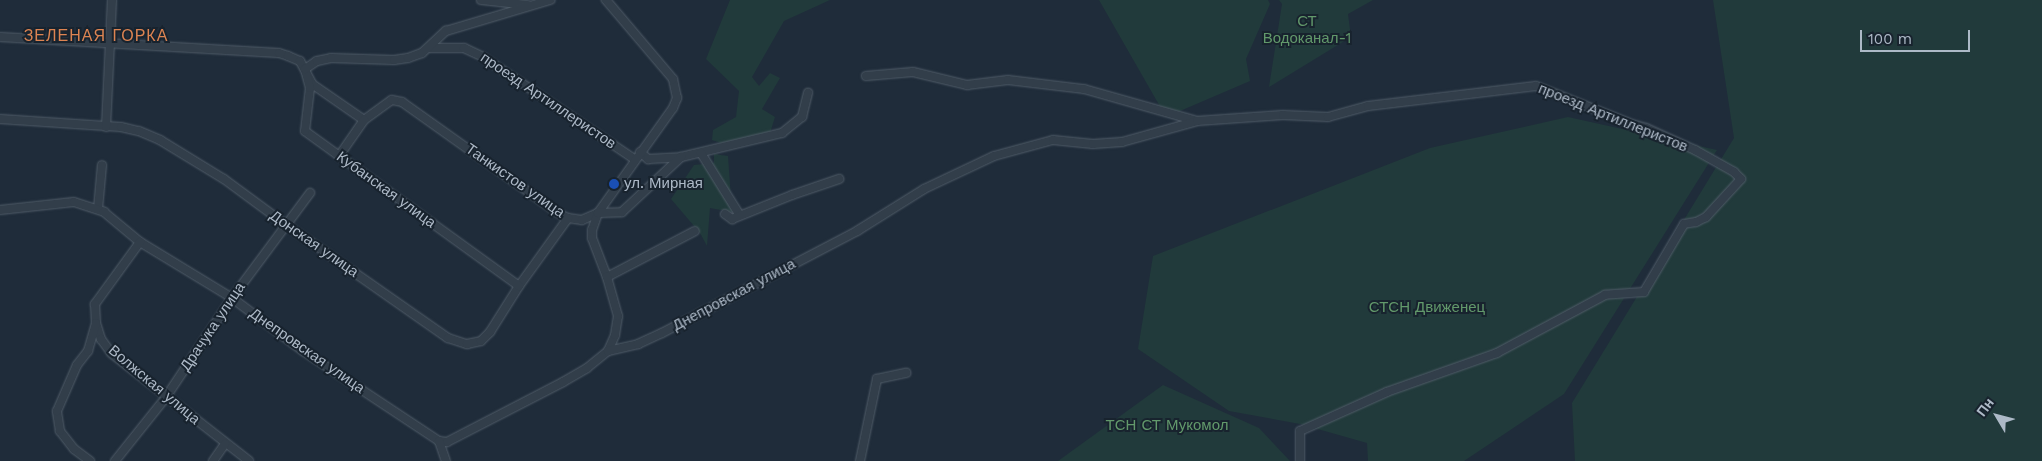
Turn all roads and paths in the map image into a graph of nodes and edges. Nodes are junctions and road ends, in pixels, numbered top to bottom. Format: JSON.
{"nodes":[{"id":1,"x":112,"y":0,"type":"edge"},
{"id":2,"x":481,"y":0,"type":"edge"},
{"id":3,"x":550,"y":0,"type":"edge"},
{"id":4,"x":606,"y":0,"type":"edge"},
{"id":5,"x":534,"y":5,"type":"junction"},
{"id":6,"x":0,"y":37,"type":"edge"},
{"id":7,"x":108,"y":43,"type":"junction"},
{"id":8,"x":429,"y":48,"type":"junction"},
{"id":9,"x":305,"y":69,"type":"junction"},
{"id":10,"x":866,"y":76,"type":"dead end"},
{"id":11,"x":808,"y":93,"type":"dead end"},
{"id":12,"x":0,"y":119,"type":"edge"},
{"id":13,"x":364,"y":120,"type":"junction"},
{"id":14,"x":1197,"y":121,"type":"junction"},
{"id":15,"x":106,"y":127,"type":"junction"},
{"id":16,"x":640,"y":152,"type":"junction"},
{"id":17,"x":702,"y":153,"type":"junction"},
{"id":18,"x":339,"y":156,"type":"junction"},
{"id":19,"x":681,"y":158,"type":"junction"},
{"id":20,"x":634,"y":159,"type":"junction"},
{"id":21,"x":102,"y":165,"type":"dead end"},
{"id":22,"x":839,"y":179,"type":"dead end"},
{"id":23,"x":310,"y":193,"type":"dead end"},
{"id":24,"x":98,"y":209,"type":"junction"},
{"id":25,"x":0,"y":210,"type":"edge"},
{"id":26,"x":598,"y":213,"type":"junction"},
{"id":27,"x":725,"y":214,"type":"dead end"},
{"id":28,"x":739,"y":214,"type":"junction"},
{"id":29,"x":568,"y":218,"type":"junction"},
{"id":30,"x":285,"y":224,"type":"junction"},
{"id":31,"x":857,"y":231,"type":"joint"},
{"id":32,"x":695,"y":232,"type":"dead end"},
{"id":33,"x":140,"y":242,"type":"junction"},
{"id":34,"x":607,"y":277,"type":"junction"},
{"id":35,"x":519,"y":286,"type":"junction"},
{"id":36,"x":232,"y":298,"type":"junction"},
{"id":37,"x":96,"y":323,"type":"junction"},
{"id":38,"x":608,"y":351,"type":"junction"},
{"id":39,"x":906,"y":373,"type":"dead end"},
{"id":40,"x":166,"y":397,"type":"junction"},
{"id":41,"x":439,"y":441,"type":"junction"},
{"id":42,"x":225,"y":444,"type":"junction"},
{"id":43,"x":90,"y":461,"type":"edge"},
{"id":44,"x":115,"y":461,"type":"edge"},
{"id":45,"x":213,"y":461,"type":"edge"},
{"id":46,"x":249,"y":461,"type":"edge"},
{"id":47,"x":446,"y":461,"type":"edge"},
{"id":48,"x":860,"y":461,"type":"edge"},
{"id":49,"x":1300,"y":461,"type":"edge"}],
"edges":[{"from":1,"to":7,"type":"street"},
{"from":2,"to":5,"type":"street"},
{"from":3,"to":5,"type":"street"},
{"from":4,"to":16,"type":"street"},
{"from":5,"to":8,"type":"street"},
{"from":6,"to":7,"type":"street"},
{"from":7,"to":9,"type":"street"},
{"from":7,"to":15,"type":"street"},
{"from":8,"to":9,"type":"street"},
{"from":8,"to":20,"type":"street","name":"проезд Артиллеристов"},
{"from":9,"to":13,"type":"street"},
{"from":9,"to":18,"type":"street","name":"Кубанская улица"},
{"from":10,"to":14,"type":"street"},
{"from":11,"to":17,"type":"street"},
{"from":12,"to":15,"type":"street","name":"Донская улица"},
{"from":13,"to":18,"type":"street"},
{"from":13,"to":29,"type":"street","name":"Танкистов улица"},
{"from":14,"to":31,"type":"street","name":"проезд Артиллеристов"},
{"from":14,"to":49,"type":"street","name":"проезд Артиллеристов"},
{"from":15,"to":30,"type":"street","name":"Донская улица"},
{"from":16,"to":19,"type":"street"},
{"from":16,"to":20,"type":"street"},
{"from":17,"to":19,"type":"street"},
{"from":17,"to":28,"type":"street"},
{"from":18,"to":35,"type":"street","name":"Кубанская улица"},
{"from":19,"to":26,"type":"street","name":"Танкистов улица"},
{"from":20,"to":26,"type":"street"},
{"from":21,"to":24,"type":"street"},
{"from":22,"to":28,"type":"street"},
{"from":23,"to":30,"type":"street","name":"Драчука улица"},
{"from":24,"to":25,"type":"street","name":"Днепровская улица"},
{"from":24,"to":33,"type":"street","name":"Днепровская улица"},
{"from":26,"to":29,"type":"street","name":"Танкистов улица"},
{"from":26,"to":34,"type":"street"},
{"from":27,"to":28,"type":"street"},
{"from":29,"to":35,"type":"street","name":"Донская улица"},
{"from":30,"to":35,"type":"street","name":"Донская улица"},
{"from":30,"to":36,"type":"street","name":"Драчука улица"},
{"from":31,"to":38,"type":"street","name":"Днепровская улица"},
{"from":32,"to":34,"type":"street"},
{"from":33,"to":36,"type":"street","name":"Днепровская улица"},
{"from":33,"to":37,"type":"street","name":"Волжская улица"},
{"from":34,"to":38,"type":"street"},
{"from":36,"to":40,"type":"street","name":"Драчука улица"},
{"from":36,"to":41,"type":"street","name":"Днепровская улица"},
{"from":37,"to":40,"type":"street","name":"Волжская улица"},
{"from":37,"to":43,"type":"street"},
{"from":38,"to":41,"type":"street","name":"Днепровская улица"},
{"from":39,"to":48,"type":"street"},
{"from":40,"to":42,"type":"street","name":"Волжская улица"},
{"from":40,"to":44,"type":"street","name":"Драчука улица"},
{"from":41,"to":47,"type":"street"},
{"from":42,"to":45,"type":"street"},
{"from":42,"to":46,"type":"street","name":"Волжская улица"}]}
